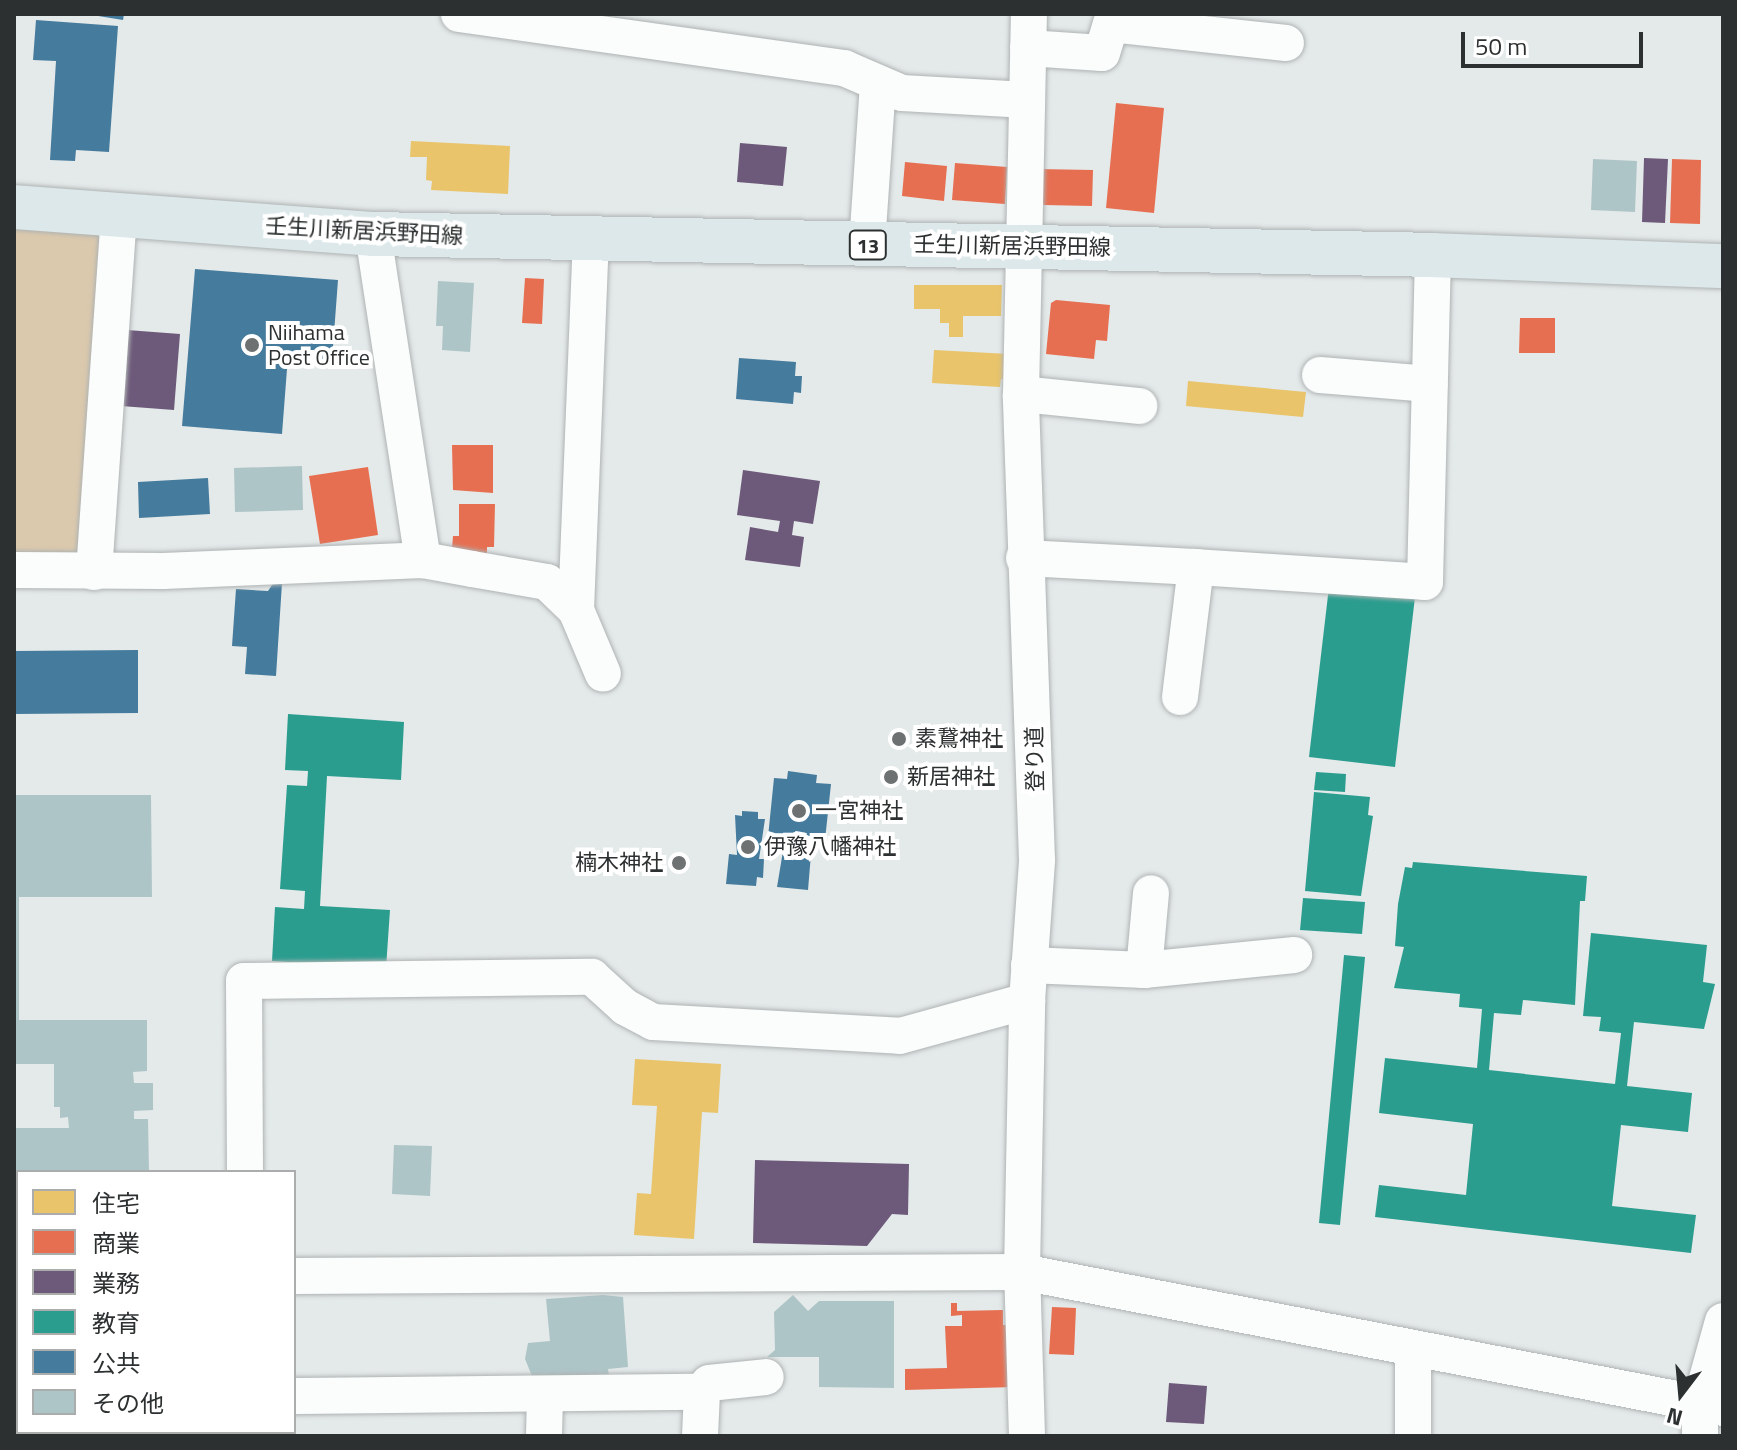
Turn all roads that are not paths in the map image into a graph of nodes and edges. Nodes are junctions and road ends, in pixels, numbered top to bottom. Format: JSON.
{"nodes":[{"id":1,"x":459,"y":14,"type":"edge"},
{"id":2,"x":640,"y":27,"type":"edge"},
{"id":3,"x":1028,"y":31,"type":"edge"},
{"id":4,"x":1286,"y":43,"type":"dead end"},
{"id":5,"x":878,"y":83,"type":"junction"},
{"id":6,"x":1027,"y":100,"type":"junction"},
{"id":7,"x":14,"y":207,"type":"edge"},
{"id":8,"x":119,"y":213,"type":"junction"},
{"id":9,"x":373,"y":234,"type":"junction"},
{"id":10,"x":591,"y":241,"type":"junction"},
{"id":11,"x":867,"y":245,"type":"junction"},
{"id":12,"x":1023,"y":245,"type":"junction"},
{"id":13,"x":1433,"y":255,"type":"junction"},
{"id":14,"x":1723,"y":266,"type":"edge"},
{"id":15,"x":1320,"y":375,"type":"dead end"},
{"id":16,"x":1430,"y":384,"type":"junction"},
{"id":17,"x":1021,"y":394,"type":"junction"},
{"id":18,"x":1139,"y":406,"type":"dead end"},
{"id":19,"x":1024,"y":558,"type":"junction"},
{"id":20,"x":423,"y":560,"type":"junction"},
{"id":21,"x":1196,"y":567,"type":"junction"},
{"id":22,"x":14,"y":570,"type":"edge"},
{"id":23,"x":94,"y":572,"type":"junction"},
{"id":24,"x":576,"y":610,"type":"junction"},
{"id":25,"x":603,"y":674,"type":"dead end"},
{"id":26,"x":1180,"y":697,"type":"dead end"},
{"id":27,"x":1151,"y":893,"type":"dead end"},
{"id":28,"x":1294,"y":955,"type":"dead end"},
{"id":29,"x":1029,"y":965,"type":"junction"},
{"id":30,"x":1144,"y":970,"type":"junction"},
{"id":31,"x":1027,"y":1001,"type":"junction"},
{"id":32,"x":245,"y":1170,"type":"edge"},
{"id":33,"x":1022,"y":1272,"type":"junction"},
{"id":34,"x":296,"y":1276,"type":"edge"},
{"id":35,"x":1723,"y":1321,"type":"edge"},
{"id":36,"x":1413,"y":1350,"type":"junction"},
{"id":37,"x":766,"y":1377,"type":"dead end"},
{"id":38,"x":702,"y":1392,"type":"junction"},
{"id":39,"x":296,"y":1396,"type":"edge"},
{"id":40,"x":545,"y":1396,"type":"junction"},
{"id":41,"x":1708,"y":1416,"type":"edge"},
{"id":42,"x":544,"y":1436,"type":"edge"},
{"id":43,"x":700,"y":1436,"type":"edge"},
{"id":44,"x":1027,"y":1436,"type":"edge"},
{"id":45,"x":1413,"y":1436,"type":"edge"}],
"edges":[{"from":1,"to":2,"type":"street"},
{"from":2,"to":5,"type":"street"},
{"from":3,"to":4,"type":"street"},
{"from":3,"to":6,"type":"street","name":"登り道"},
{"from":5,"to":6,"type":"street"},
{"from":5,"to":11,"type":"street"},
{"from":6,"to":12,"type":"street","name":"登り道"},
{"from":7,"to":8,"type":"main road","name":"壬生川新居浜野田線","number":"13"},
{"from":8,"to":9,"type":"main road","name":"壬生川新居浜野田線","number":"13"},
{"from":8,"to":23,"type":"street"},
{"from":9,"to":10,"type":"main road","name":"壬生川新居浜野田線","number":"13"},
{"from":9,"to":20,"type":"street"},
{"from":10,"to":11,"type":"main road","name":"壬生川新居浜野田線","number":"13"},
{"from":10,"to":24,"type":"street"},
{"from":11,"to":12,"type":"main road","name":"壬生川新居浜野田線","number":"13"},
{"from":12,"to":13,"type":"main road","name":"壬生川新居浜野田線","number":"13"},
{"from":12,"to":17,"type":"street","name":"登り道"},
{"from":13,"to":14,"type":"main road","name":"壬生川新居浜野田線","number":"13"},
{"from":13,"to":16,"type":"street"},
{"from":15,"to":16,"type":"street"},
{"from":16,"to":21,"type":"street"},
{"from":17,"to":18,"type":"street"},
{"from":17,"to":19,"type":"street","name":"登り道"},
{"from":19,"to":21,"type":"street"},
{"from":19,"to":29,"type":"street","name":"登り道"},
{"from":20,"to":23,"type":"street"},
{"from":20,"to":24,"type":"street"},
{"from":21,"to":26,"type":"street"},
{"from":22,"to":23,"type":"street"},
{"from":24,"to":25,"type":"street"},
{"from":27,"to":30,"type":"street"},
{"from":28,"to":30,"type":"street"},
{"from":29,"to":30,"type":"street"},
{"from":29,"to":31,"type":"street","name":"登り道"},
{"from":31,"to":32,"type":"street"},
{"from":31,"to":33,"type":"street","name":"登り道"},
{"from":33,"to":34,"type":"street"},
{"from":33,"to":36,"type":"street"},
{"from":33,"to":44,"type":"street","name":"登り道"},
{"from":35,"to":41,"type":"street"},
{"from":36,"to":41,"type":"street"},
{"from":36,"to":45,"type":"street"},
{"from":37,"to":38,"type":"street"},
{"from":38,"to":40,"type":"street"},
{"from":38,"to":43,"type":"street"},
{"from":39,"to":40,"type":"street"},
{"from":40,"to":42,"type":"street"}]}
